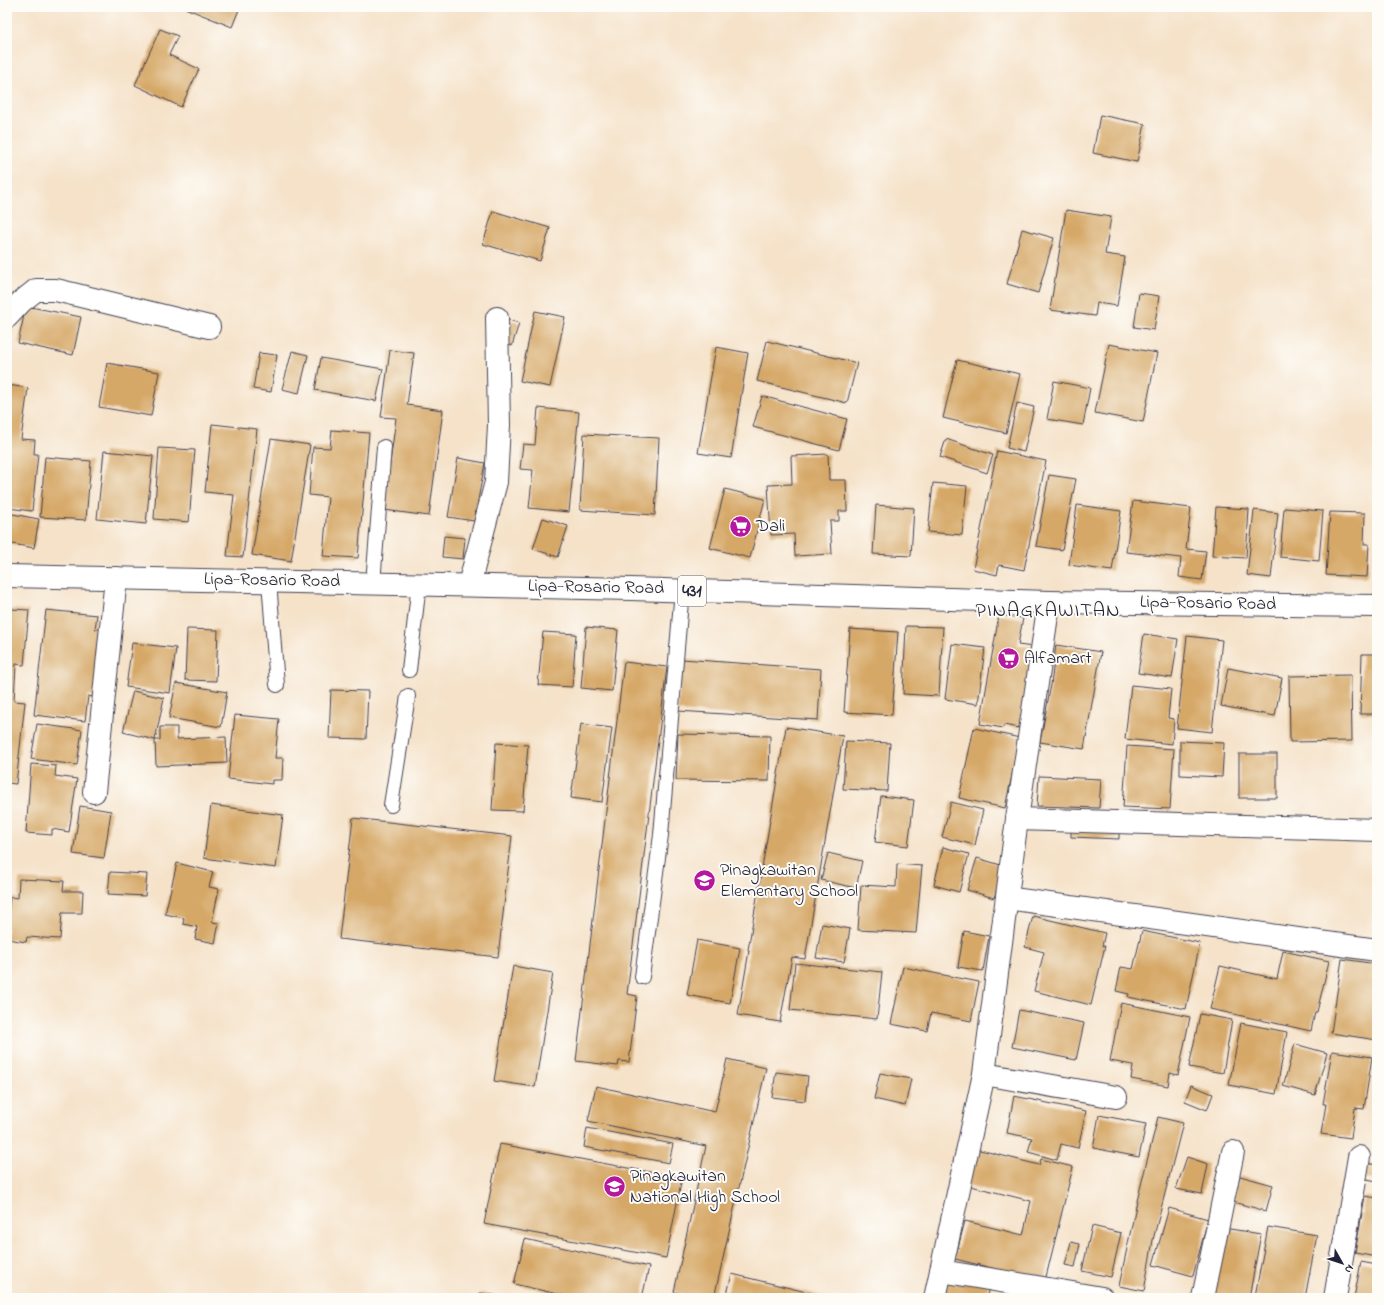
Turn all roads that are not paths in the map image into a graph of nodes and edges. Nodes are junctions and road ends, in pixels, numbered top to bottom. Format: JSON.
{"nodes":[{"id":1,"x":7,"y":317,"type":"edge"},
{"id":2,"x":497,"y":318,"type":"dead end"},
{"id":3,"x":209,"y":327,"type":"dead end"},
{"id":4,"x":384,"y":447,"type":"dead end"},
{"id":5,"x":7,"y":576,"type":"edge"},
{"id":6,"x":116,"y":578,"type":"junction"},
{"id":7,"x":269,"y":581,"type":"junction"},
{"id":8,"x":373,"y":583,"type":"junction"},
{"id":9,"x":419,"y":584,"type":"junction"},
{"id":10,"x":469,"y":585,"type":"junction"},
{"id":11,"x":682,"y":590,"type":"junction"},
{"id":12,"x":1049,"y":602,"type":"junction"},
{"id":13,"x":1377,"y":606,"type":"edge"},
{"id":14,"x":409,"y":670,"type":"dead end"},
{"id":15,"x":277,"y":684,"type":"dead end"},
{"id":16,"x":408,"y":696,"type":"dead end"},
{"id":17,"x":94,"y":792,"type":"dead end"},
{"id":18,"x":391,"y":805,"type":"dead end"},
{"id":19,"x":1017,"y":819,"type":"junction"},
{"id":20,"x":1377,"y":830,"type":"edge"},
{"id":21,"x":1006,"y":898,"type":"junction"},
{"id":22,"x":1377,"y":950,"type":"edge"},
{"id":23,"x":642,"y":977,"type":"dead end"},
{"id":24,"x":984,"y":1074,"type":"junction"},
{"id":25,"x":1116,"y":1097,"type":"dead end"},
{"id":26,"x":1233,"y":1152,"type":"dead end"},
{"id":27,"x":1358,"y":1157,"type":"dead end"},
{"id":28,"x":941,"y":1271,"type":"junction"},
{"id":29,"x":935,"y":1298,"type":"edge"},
{"id":30,"x":1102,"y":1298,"type":"edge"},
{"id":31,"x":1203,"y":1298,"type":"edge"},
{"id":32,"x":1335,"y":1298,"type":"edge"}],
"edges":[{"from":1,"to":3,"type":"street"},
{"from":2,"to":10,"type":"street"},
{"from":4,"to":8,"type":"lane"},
{"from":5,"to":6,"type":"street","name":"Lipa-Rosario Road","number":"431"},
{"from":6,"to":7,"type":"street","name":"Lipa-Rosario Road","number":"431"},
{"from":6,"to":17,"type":"street"},
{"from":7,"to":8,"type":"street","name":"Lipa-Rosario Road","number":"431"},
{"from":7,"to":15,"type":"lane"},
{"from":8,"to":9,"type":"street","name":"Lipa-Rosario Road","number":"431"},
{"from":9,"to":10,"type":"street","name":"Lipa-Rosario Road","number":"431"},
{"from":9,"to":14,"type":"lane"},
{"from":10,"to":11,"type":"street","name":"Lipa-Rosario Road","number":"431"},
{"from":11,"to":12,"type":"street","name":"Lipa-Rosario Road","number":"431"},
{"from":11,"to":23,"type":"lane"},
{"from":12,"to":13,"type":"street","name":"Lipa-Rosario Road","number":"431"},
{"from":12,"to":19,"type":"street"},
{"from":16,"to":18,"type":"lane"},
{"from":19,"to":20,"type":"street"},
{"from":19,"to":21,"type":"street"},
{"from":21,"to":22,"type":"street"},
{"from":21,"to":24,"type":"street"},
{"from":24,"to":25,"type":"street"},
{"from":24,"to":28,"type":"street"},
{"from":26,"to":31,"type":"street"},
{"from":27,"to":32,"type":"street"},
{"from":28,"to":29,"type":"street"},
{"from":28,"to":30,"type":"street"}]}
